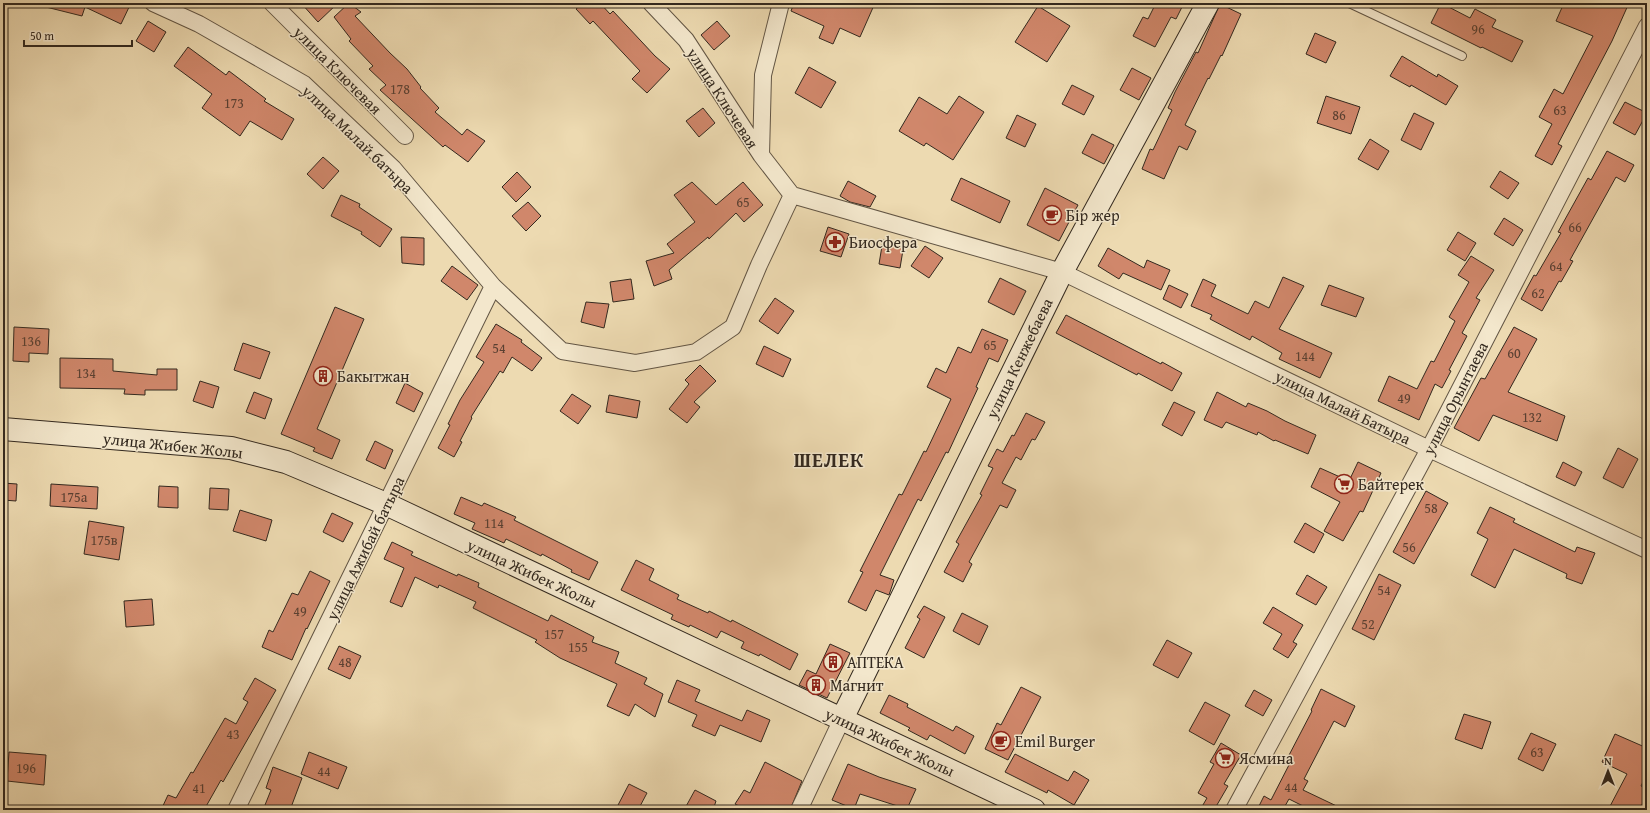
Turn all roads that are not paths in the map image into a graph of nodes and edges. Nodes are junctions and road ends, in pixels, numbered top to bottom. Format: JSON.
{"nodes":[{"id":1,"x":153,"y":3,"type":"edge"},
{"id":2,"x":272,"y":3,"type":"edge"},
{"id":3,"x":652,"y":3,"type":"edge"},
{"id":4,"x":781,"y":3,"type":"edge"},
{"id":5,"x":1208,"y":3,"type":"edge"},
{"id":6,"x":1348,"y":3,"type":"edge"},
{"id":7,"x":1647,"y":26,"type":"edge"},
{"id":8,"x":1462,"y":56,"type":"dead end"},
{"id":9,"x":405,"y":136,"type":"dead end"},
{"id":10,"x":760,"y":155,"type":"junction"},
{"id":11,"x":792,"y":195,"type":"junction"},
{"id":12,"x":1062,"y":272,"type":"junction"},
{"id":13,"x":493,"y":286,"type":"junction"},
{"id":14,"x":3,"y":429,"type":"edge"},
{"id":15,"x":1429,"y":449,"type":"junction"},
{"id":16,"x":386,"y":504,"type":"junction"},
{"id":17,"x":1647,"y":550,"type":"edge"},
{"id":18,"x":842,"y":719,"type":"junction"},
{"id":19,"x":236,"y":810,"type":"edge"},
{"id":20,"x":799,"y":810,"type":"edge"},
{"id":21,"x":1034,"y":810,"type":"edge"},
{"id":22,"x":1234,"y":810,"type":"edge"}],
"edges":[{"from":1,"to":13,"type":"street","name":"улица Малай батыра"},
{"from":2,"to":9,"type":"street","name":"улица Ключевая"},
{"from":3,"to":10,"type":"street","name":"улица Ключевая"},
{"from":4,"to":10,"type":"street"},
{"from":5,"to":12,"type":"main road","name":"улица Кенжебаева"},
{"from":6,"to":8,"type":"lane"},
{"from":7,"to":15,"type":"street","name":"улица Орынтаева"},
{"from":10,"to":11,"type":"street","name":"улица Ключевая"},
{"from":11,"to":12,"type":"street"},
{"from":11,"to":13,"type":"street"},
{"from":12,"to":15,"type":"street","name":"улица Малай Батыра"},
{"from":12,"to":18,"type":"main road","name":"улица Кенжебаева"},
{"from":13,"to":16,"type":"street","name":"улица Ажибай батыра"},
{"from":14,"to":16,"type":"main road","name":"улица Жибек Жолы"},
{"from":15,"to":17,"type":"street","name":"улица Малай Батыра"},
{"from":15,"to":22,"type":"street","name":"улица Орынтаева"},
{"from":16,"to":18,"type":"main road","name":"улица Жибек Жолы"},
{"from":16,"to":19,"type":"street","name":"улица Ажибай батыра"},
{"from":18,"to":20,"type":"street"},
{"from":18,"to":21,"type":"main road","name":"улица Жибек Жолы"}]}
